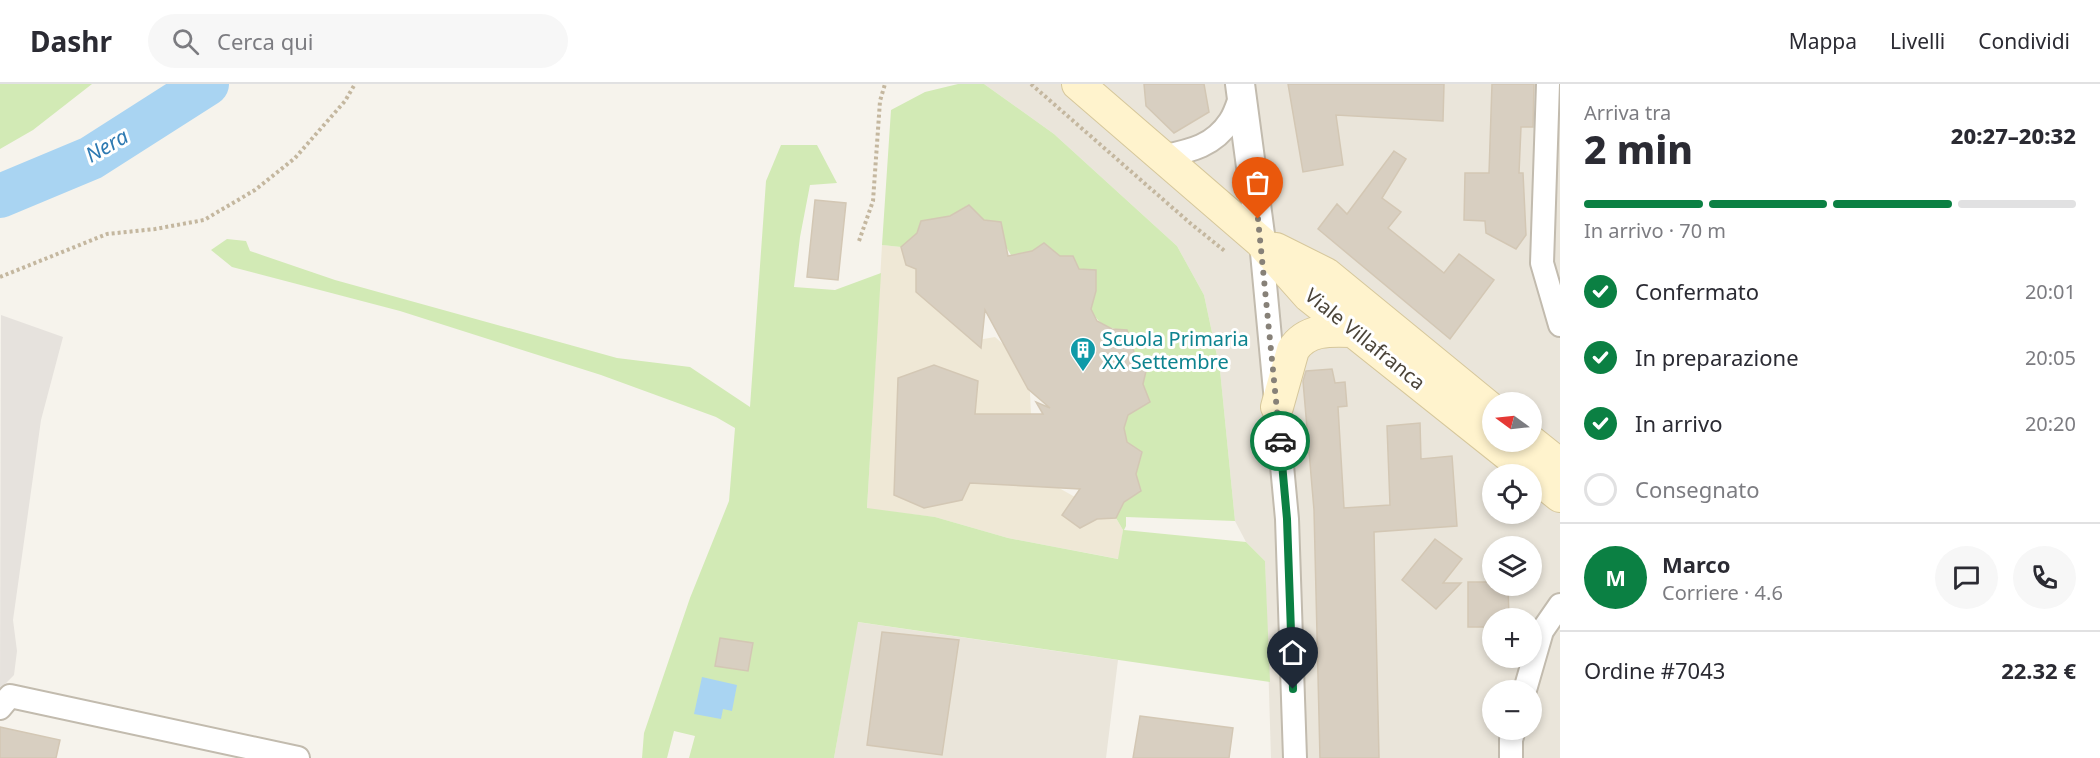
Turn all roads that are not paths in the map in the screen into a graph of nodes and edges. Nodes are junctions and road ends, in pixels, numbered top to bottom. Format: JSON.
{"nodes":[{"id":1,"x":1078,"y":84,"type":"edge"},
{"id":2,"x":1548,"y":84,"type":"edge"},
{"id":3,"x":1241,"y":89,"type":"edge"},
{"id":4,"x":1161,"y":157,"type":"junction"},
{"id":5,"x":1261,"y":242,"type":"junction"},
{"id":6,"x":1560,"y":325,"type":"edge"},
{"id":7,"x":1352,"y":331,"type":"junction"},
{"id":8,"x":1482,"y":402,"type":"edge"},
{"id":9,"x":1277,"y":407,"type":"junction"},
{"id":10,"x":1542,"y":451,"type":"edge"},
{"id":11,"x":1560,"y":465,"type":"edge"},
{"id":12,"x":1560,"y":496,"type":"edge"},
{"id":13,"x":1560,"y":604,"type":"edge"},
{"id":14,"x":1528,"y":680,"type":"edge"},
{"id":15,"x":0,"y":708,"type":"edge"},
{"id":16,"x":1511,"y":740,"type":"edge"},
{"id":17,"x":298,"y":758,"type":"edge"},
{"id":18,"x":1295,"y":758,"type":"edge"},
{"id":19,"x":1511,"y":758,"type":"edge"}],
"edges":[{"from":1,"to":4,"type":"main road"},
{"from":2,"to":6,"type":"street"},
{"from":3,"to":4,"type":"street"},
{"from":3,"to":5,"type":"street"},
{"from":4,"to":5,"type":"main road"},
{"from":5,"to":7,"type":"main road","name":"Viale Villafranca"},
{"from":5,"to":8,"type":"main road","name":"Viale Villafranca"},
{"from":5,"to":9,"type":"street"},
{"from":7,"to":9,"type":"main road"},
{"from":7,"to":12,"type":"main road","name":"Viale Villafranca"},
{"from":9,"to":18,"type":"street"},
{"from":10,"to":11,"type":"main road"},
{"from":13,"to":14,"type":"street"},
{"from":15,"to":17,"type":"street"},
{"from":16,"to":19,"type":"street"}]}
